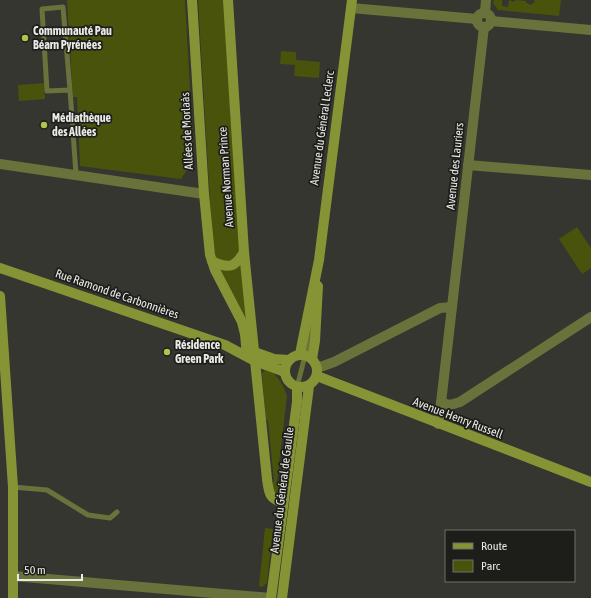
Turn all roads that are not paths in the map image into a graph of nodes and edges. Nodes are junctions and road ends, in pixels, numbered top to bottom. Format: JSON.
{"nodes":[{"id":1,"x":192,"y":0,"type":"edge"},
{"id":2,"x":228,"y":0,"type":"edge"},
{"id":3,"x":486,"y":0,"type":"edge"},
{"id":4,"x":352,"y":4,"type":"edge"},
{"id":5,"x":484,"y":20,"type":"junction"},
{"id":6,"x":591,"y":30,"type":"edge"},
{"id":7,"x":70,"y":90,"type":"junction"},
{"id":8,"x":0,"y":164,"type":"edge"},
{"id":9,"x":468,"y":165,"type":"junction"},
{"id":10,"x":76,"y":174,"type":"junction"},
{"id":11,"x":591,"y":175,"type":"edge"},
{"id":12,"x":204,"y":194,"type":"junction"},
{"id":13,"x":244,"y":252,"type":"junction"},
{"id":14,"x":318,"y":260,"type":"junction"},
{"id":15,"x":212,"y":261,"type":"junction"},
{"id":16,"x":0,"y":268,"type":"edge"},
{"id":17,"x":0,"y":296,"type":"edge"},
{"id":18,"x":452,"y":307,"type":"junction"},
{"id":19,"x":591,"y":317,"type":"edge"},
{"id":20,"x":250,"y":355,"type":"junction"},
{"id":21,"x":289,"y":360,"type":"junction"},
{"id":22,"x":310,"y":362,"type":"junction"},
{"id":23,"x":285,"y":372,"type":"junction"},
{"id":24,"x":309,"y":386,"type":"junction"},
{"id":25,"x":297,"y":387,"type":"junction"},
{"id":26,"x":3,"y":394,"type":"edge"},
{"id":27,"x":441,"y":403,"type":"junction"},
{"id":28,"x":438,"y":424,"type":"junction"},
{"id":29,"x":591,"y":482,"type":"edge"},
{"id":30,"x":13,"y":487,"type":"junction"},
{"id":31,"x":283,"y":503,"type":"junction"},
{"id":32,"x":117,"y":512,"type":"dead end"},
{"id":33,"x":13,"y":576,"type":"junction"},
{"id":34,"x":13,"y":598,"type":"edge"},
{"id":35,"x":271,"y":598,"type":"edge"},
{"id":36,"x":282,"y":598,"type":"edge"}],
"edges":[{"from":1,"to":12,"type":"street","name":"Allées de Morlaàs"},
{"from":2,"to":13,"type":"street","name":"Avenue Norman Prince"},
{"from":3,"to":5,"type":"street","name":"Avenue des Lauriers"},
{"from":4,"to":5,"type":"street"},
{"from":4,"to":14,"type":"street","name":"Avenue du Général Leclerc"},
{"from":5,"to":6,"type":"street"},
{"from":5,"to":9,"type":"street","name":"Avenue des Lauriers"},
{"from":7,"to":7,"type":"lane"},
{"from":7,"to":10,"type":"lane"},
{"from":8,"to":10,"type":"street"},
{"from":9,"to":11,"type":"street"},
{"from":9,"to":18,"type":"street","name":"Avenue des Lauriers"},
{"from":10,"to":12,"type":"street"},
{"from":12,"to":15,"type":"street","name":"Allées de Morlaàs"},
{"from":13,"to":15,"type":"street"},
{"from":13,"to":20,"type":"street","name":"Avenue Norman Prince"},
{"from":14,"to":22,"type":"street","name":"Avenue du Général Leclerc"},
{"from":14,"to":22,"type":"street","name":"Avenue du Général Leclerc"},
{"from":15,"to":20,"type":"street","name":"Allées de Morlaàs"},
{"from":16,"to":20,"type":"street","name":"Rue Ramond de Carbonnières"},
{"from":17,"to":26,"type":"street"},
{"from":18,"to":22,"type":"street"},
{"from":18,"to":27,"type":"street","name":"Avenue des Lauriers"},
{"from":19,"to":27,"type":"street"},
{"from":20,"to":21,"type":"street","name":"Rue Ramond de Carbonnières"},
{"from":20,"to":23,"type":"street","name":"Rue Ramond de Carbonnières"},
{"from":20,"to":31,"type":"street","name":"Allées de Morlaàs"},
{"from":21,"to":22,"type":"street"},
{"from":21,"to":23,"type":"street"},
{"from":22,"to":24,"type":"street"},
{"from":22,"to":25,"type":"lane"},
{"from":22,"to":28,"type":"street","name":"Avenue Henry Russell"},
{"from":23,"to":25,"type":"street"},
{"from":24,"to":25,"type":"street"},
{"from":24,"to":36,"type":"street","name":"Avenue du Général de Gaulle"},
{"from":25,"to":31,"type":"street","name":"Avenue du Général de Gaulle"},
{"from":26,"to":30,"type":"street"},
{"from":27,"to":28,"type":"street","name":"Avenue des Lauriers"},
{"from":28,"to":29,"type":"street","name":"Avenue Henry Russell"},
{"from":30,"to":32,"type":"lane"},
{"from":30,"to":33,"type":"street"},
{"from":31,"to":35,"type":"street","name":"Avenue du Général de Gaulle"},
{"from":33,"to":34,"type":"street"},
{"from":33,"to":35,"type":"street"}]}
